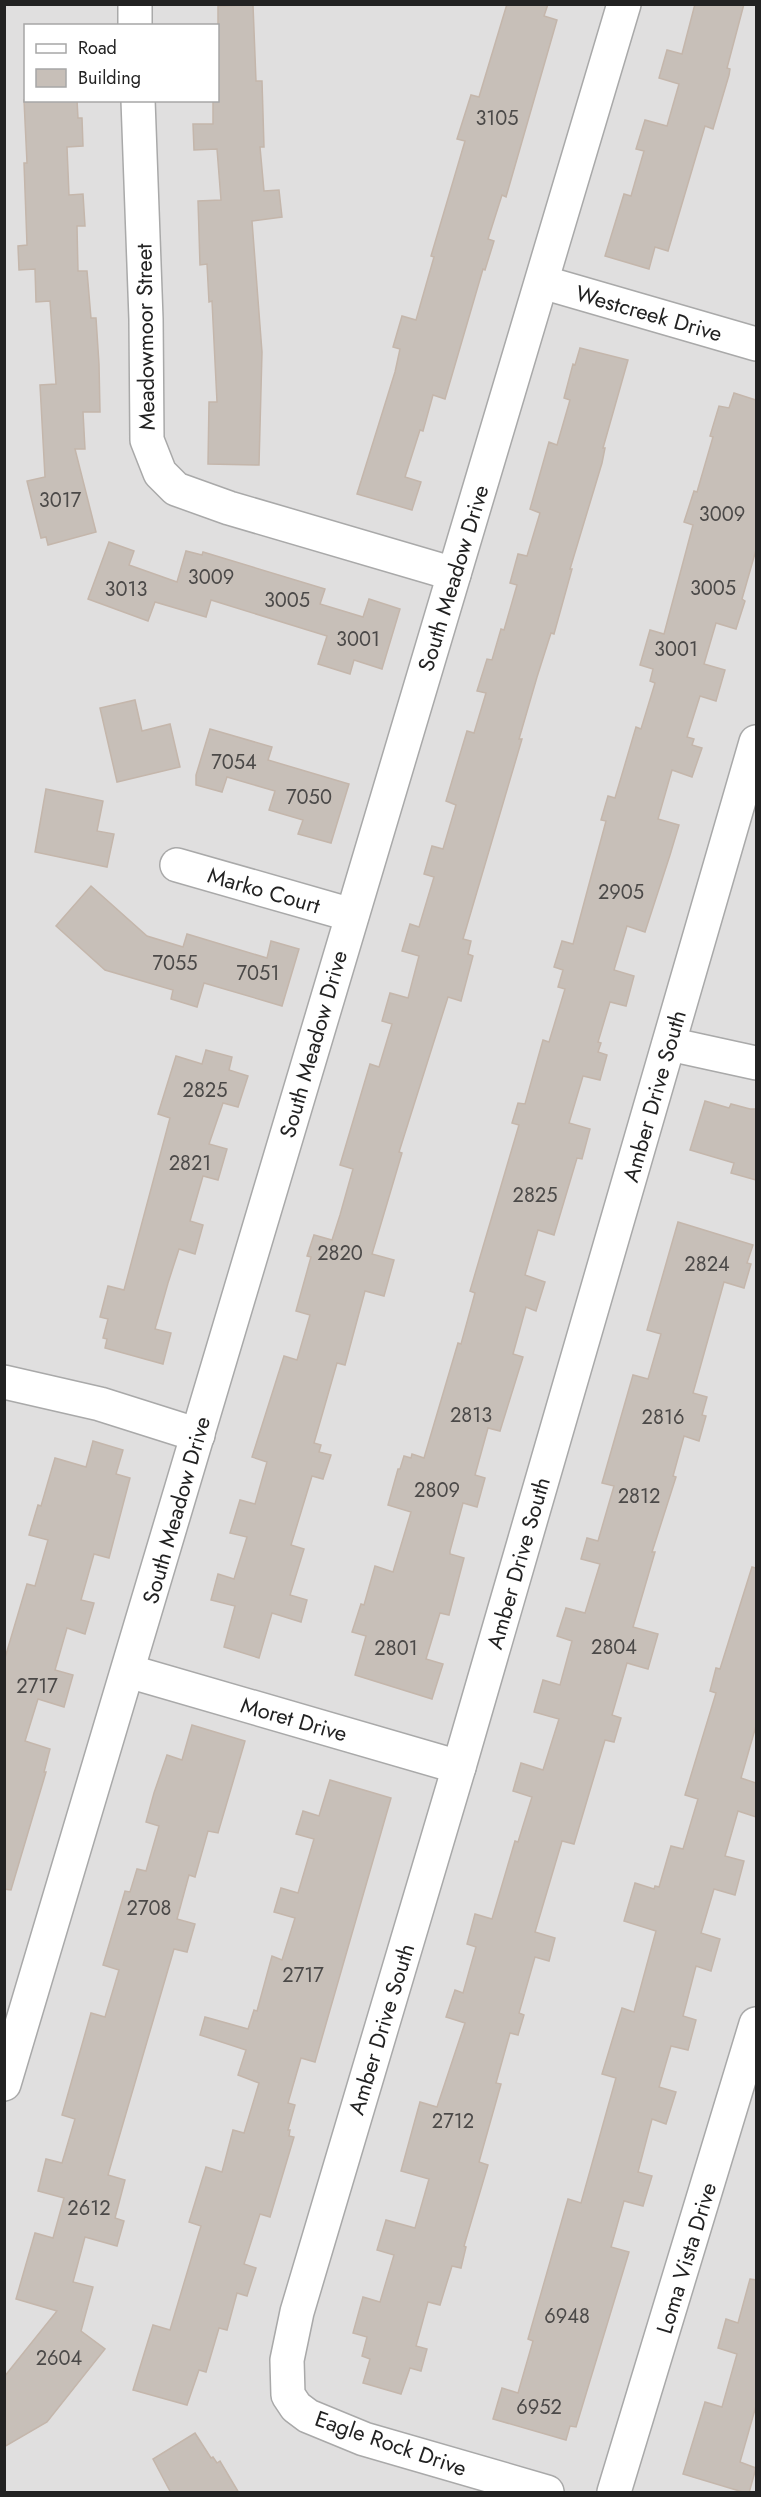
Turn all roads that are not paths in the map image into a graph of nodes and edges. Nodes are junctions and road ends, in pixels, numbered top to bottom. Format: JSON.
{"nodes":[{"id":1,"x":135,"y":4,"type":"edge"},
{"id":2,"x":624,"y":4,"type":"edge"},
{"id":3,"x":135,"y":24,"type":"edge"},
{"id":4,"x":138,"y":102,"type":"edge"},
{"id":5,"x":542,"y":282,"type":"junction"},
{"id":6,"x":756,"y":344,"type":"edge"},
{"id":7,"x":454,"y":574,"type":"junction"},
{"id":8,"x":756,"y":741,"type":"edge"},
{"id":9,"x":177,"y":865,"type":"dead end"},
{"id":10,"x":352,"y":915,"type":"junction"},
{"id":11,"x":669,"y":1044,"type":"junction"},
{"id":12,"x":756,"y":1063,"type":"edge"},
{"id":13,"x":4,"y":1382,"type":"edge"},
{"id":14,"x":198,"y":1435,"type":"junction"},
{"id":15,"x":128,"y":1671,"type":"junction"},
{"id":16,"x":459,"y":1767,"type":"junction"},
{"id":17,"x":756,"y":2024,"type":"edge"},
{"id":18,"x":4,"y":2084,"type":"edge"},
{"id":19,"x":288,"y":2386,"type":"joint"},
{"id":20,"x":547,"y":2493,"type":"edge"},
{"id":21,"x":614,"y":2493,"type":"edge"}],
"edges":[{"from":1,"to":3,"type":"street"},
{"from":2,"to":5,"type":"street","name":"South Meadow Drive"},
{"from":4,"to":7,"type":"street","name":"Meadowmoor Street"},
{"from":5,"to":6,"type":"street","name":"Westcreek Drive"},
{"from":5,"to":7,"type":"street","name":"South Meadow Drive"},
{"from":7,"to":10,"type":"street","name":"South Meadow Drive"},
{"from":8,"to":11,"type":"street","name":"Amber Drive South"},
{"from":9,"to":10,"type":"street","name":"Marko Court"},
{"from":10,"to":14,"type":"street","name":"South Meadow Drive"},
{"from":11,"to":12,"type":"street"},
{"from":11,"to":16,"type":"street","name":"Amber Drive South"},
{"from":13,"to":14,"type":"street"},
{"from":14,"to":15,"type":"street","name":"South Meadow Drive"},
{"from":15,"to":16,"type":"street","name":"Moret Drive"},
{"from":15,"to":18,"type":"street","name":"South Meadow Drive"},
{"from":16,"to":19,"type":"street","name":"Amber Drive South"},
{"from":17,"to":21,"type":"street","name":"Loma Vista Drive"},
{"from":19,"to":20,"type":"street","name":"Eagle Rock Drive"}]}
